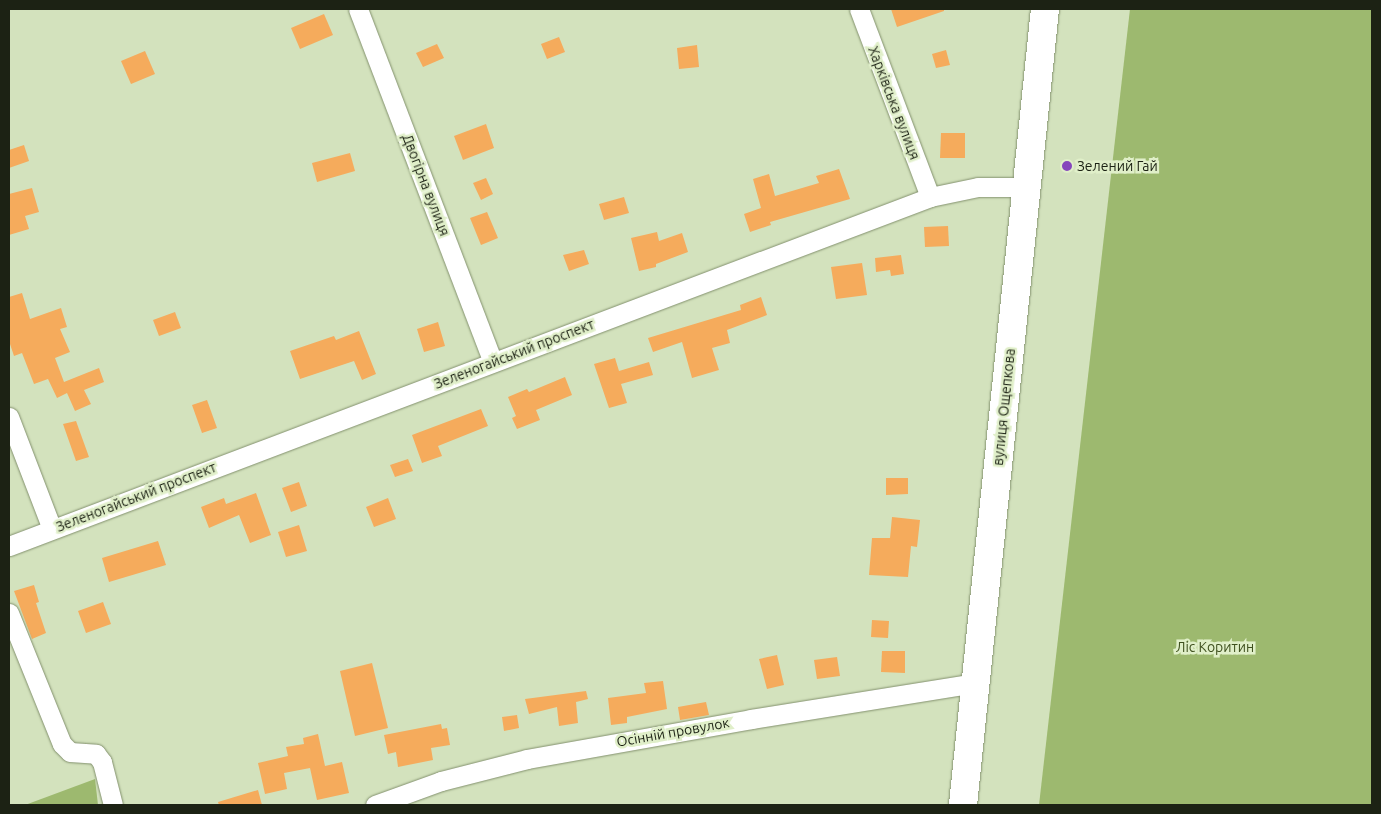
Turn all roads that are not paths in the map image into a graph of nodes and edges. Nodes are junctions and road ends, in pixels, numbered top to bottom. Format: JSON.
{"nodes":[{"id":1,"x":358,"y":9,"type":"edge"},
{"id":2,"x":859,"y":9,"type":"edge"},
{"id":3,"x":1045,"y":9,"type":"edge"},
{"id":4,"x":1026,"y":187,"type":"junction"},
{"id":5,"x":930,"y":197,"type":"junction"},
{"id":6,"x":493,"y":362,"type":"junction"},
{"id":7,"x":9,"y":417,"type":"edge"},
{"id":8,"x":52,"y":529,"type":"junction"},
{"id":9,"x":9,"y":546,"type":"edge"},
{"id":10,"x":9,"y":613,"type":"edge"},
{"id":11,"x":976,"y":683,"type":"junction"},
{"id":12,"x":112,"y":805,"type":"edge"},
{"id":13,"x":376,"y":805,"type":"edge"},
{"id":14,"x":963,"y":805,"type":"edge"}],
"edges":[{"from":1,"to":6,"type":"street","name":"Двогірна вулиця"},
{"from":2,"to":5,"type":"street","name":"Харківська вулиця"},
{"from":3,"to":4,"type":"highway","name":"вулиця Ощепкова"},
{"from":4,"to":5,"type":"street","name":"Зеленогайський проспект"},
{"from":4,"to":11,"type":"highway","name":"вулиця Ощепкова"},
{"from":5,"to":6,"type":"street","name":"Зеленогайський проспект"},
{"from":6,"to":8,"type":"street","name":"Зеленогайський проспект"},
{"from":7,"to":8,"type":"street"},
{"from":8,"to":9,"type":"street","name":"Зеленогайський проспект"},
{"from":10,"to":12,"type":"street"},
{"from":11,"to":13,"type":"street","name":"Осінній провулок"},
{"from":11,"to":14,"type":"highway","name":"вулиця Ощепкова"}]}
